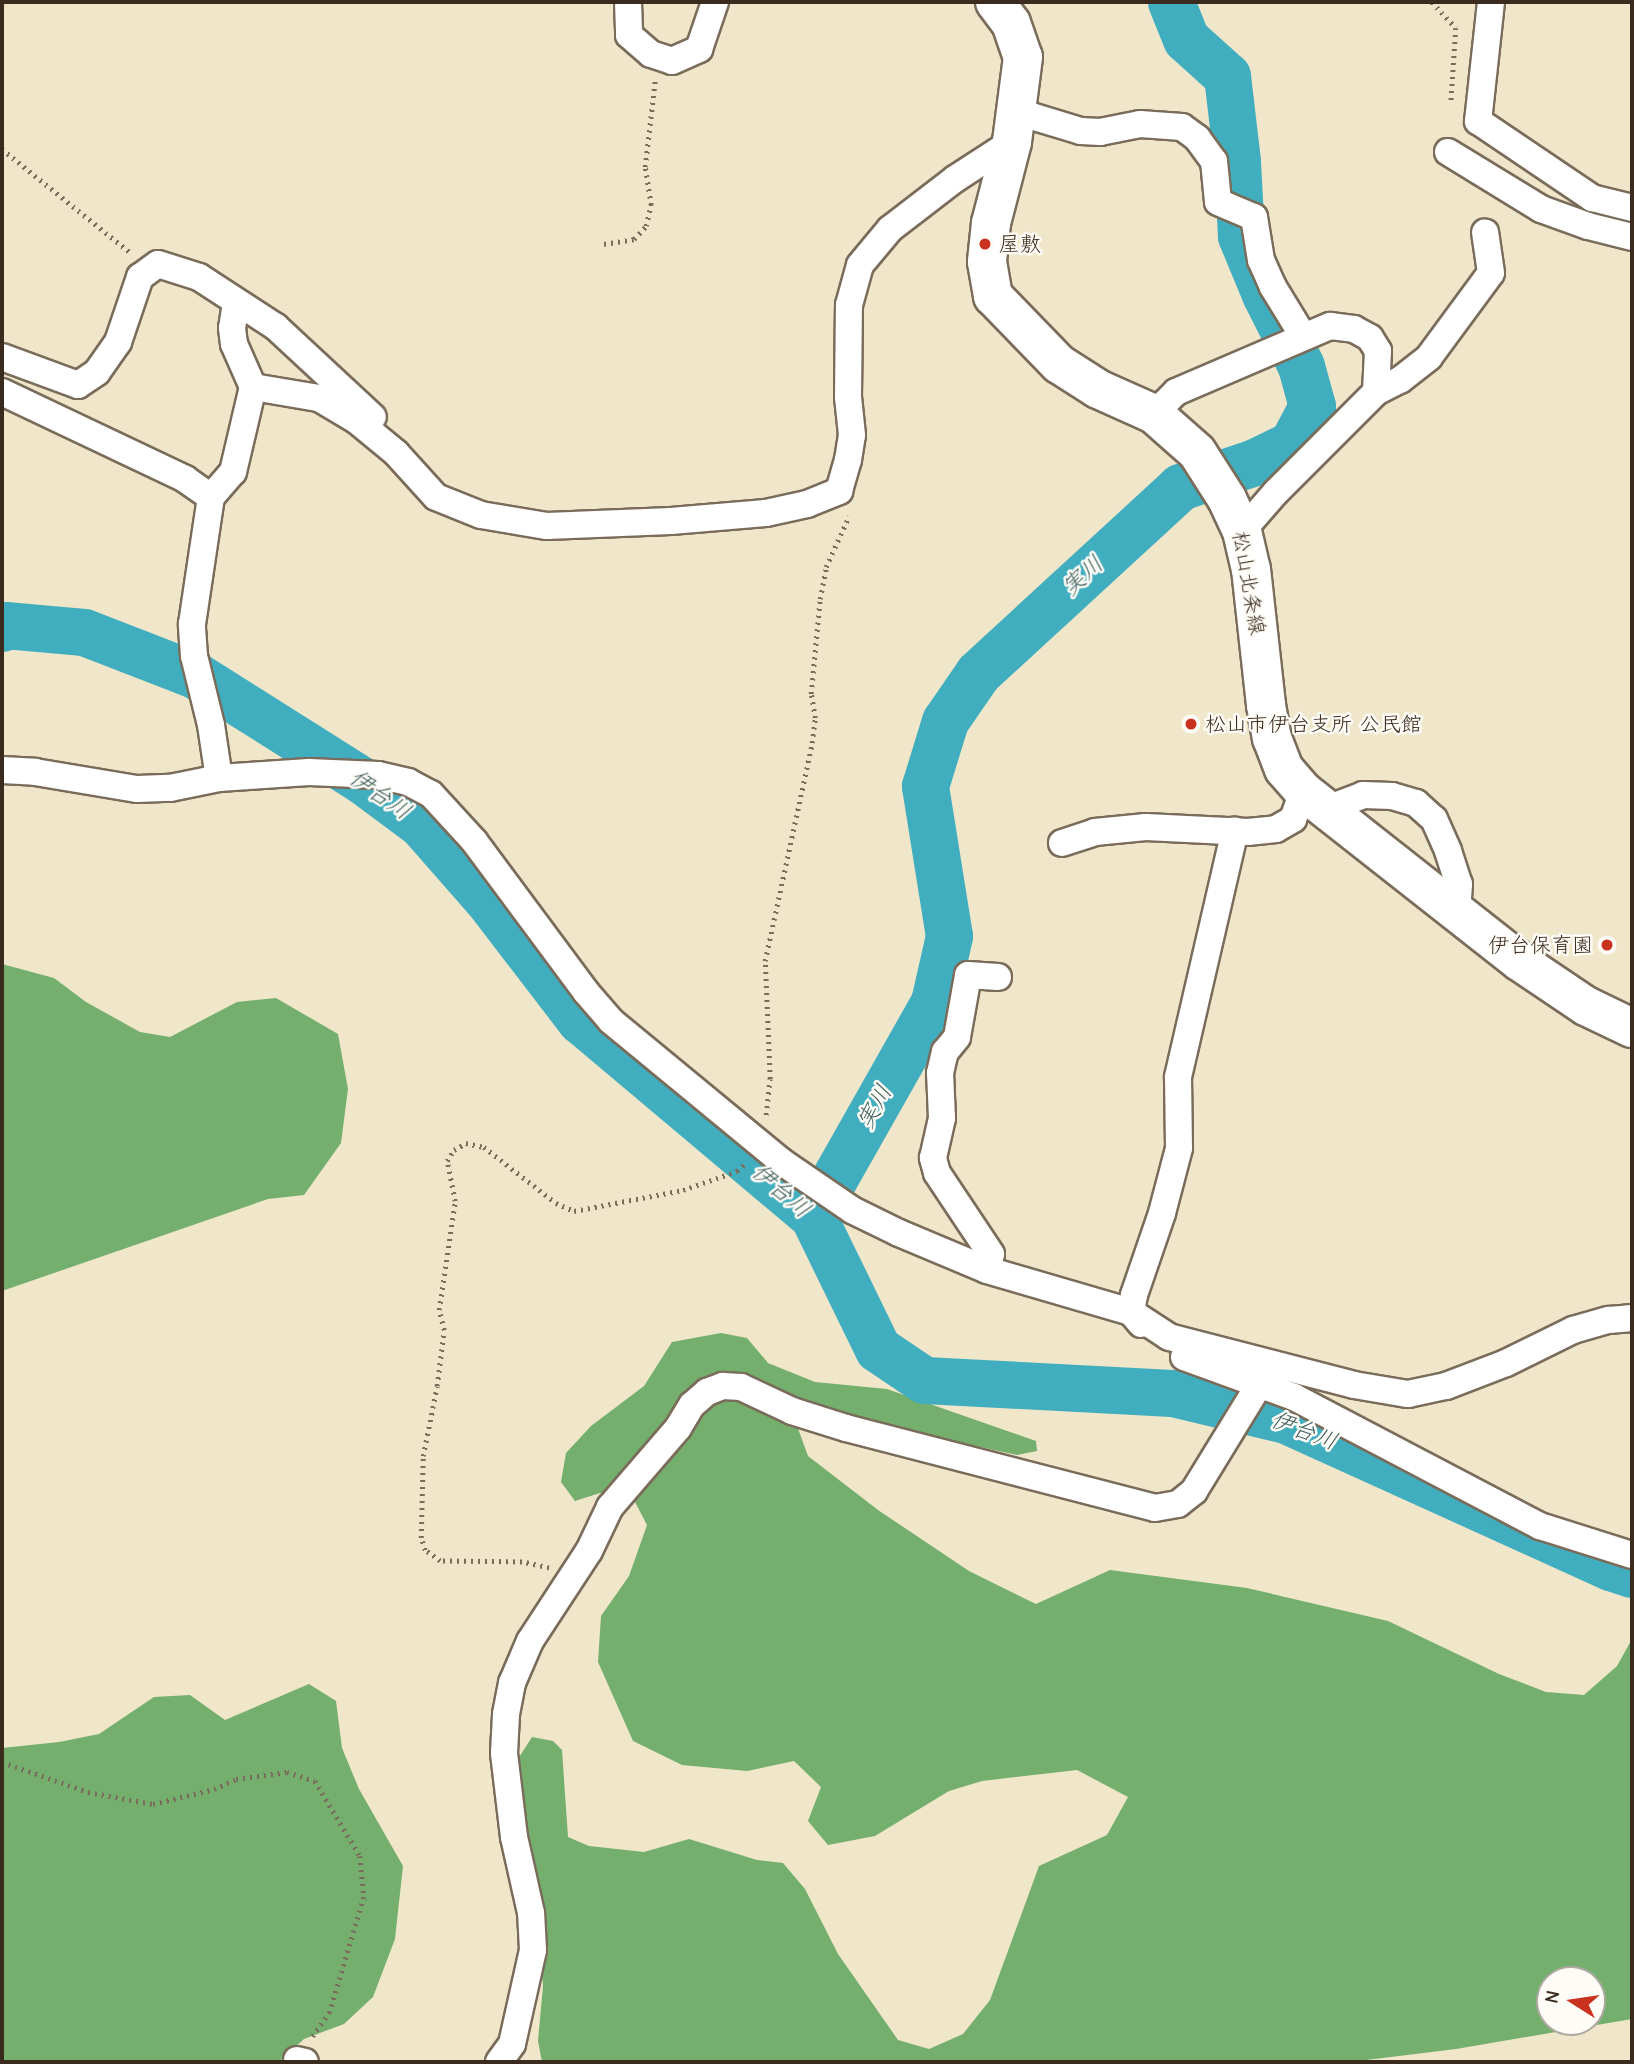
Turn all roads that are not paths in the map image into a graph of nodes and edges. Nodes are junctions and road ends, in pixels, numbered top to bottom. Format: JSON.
{"nodes":[{"id":1,"x":628,"y":2,"type":"edge"},
{"id":2,"x":715,"y":2,"type":"edge"},
{"id":3,"x":995,"y":2,"type":"edge"},
{"id":4,"x":1491,"y":2,"type":"edge"},
{"id":5,"x":1015,"y":127,"type":"junction"},
{"id":6,"x":1448,"y":152,"type":"dead end"},
{"id":7,"x":1632,"y":208,"type":"edge"},
{"id":8,"x":1485,"y":232,"type":"dead end"},
{"id":9,"x":1632,"y":237,"type":"edge"},
{"id":10,"x":236,"y":303,"type":"junction"},
{"id":11,"x":1292,"y":340,"type":"junction"},
{"id":12,"x":2,"y":357,"type":"edge"},
{"id":13,"x":253,"y":387,"type":"junction"},
{"id":14,"x":2,"y":392,"type":"edge"},
{"id":15,"x":1376,"y":392,"type":"junction"},
{"id":16,"x":1154,"y":414,"type":"junction"},
{"id":17,"x":396,"y":453,"type":"junction"},
{"id":18,"x":211,"y":497,"type":"junction"},
{"id":19,"x":1242,"y":531,"type":"junction"},
{"id":20,"x":2,"y":770,"type":"edge"},
{"id":21,"x":219,"y":778,"type":"junction"},
{"id":22,"x":1315,"y":800,"type":"junction"},
{"id":23,"x":1235,"y":831,"type":"junction"},
{"id":24,"x":1062,"y":843,"type":"dead end"},
{"id":25,"x":1457,"y":910,"type":"junction"},
{"id":26,"x":998,"y":977,"type":"dead end"},
{"id":27,"x":1632,"y":1028,"type":"edge"},
{"id":28,"x":987,"y":1270,"type":"junction"},
{"id":29,"x":1131,"y":1312,"type":"junction"},
{"id":30,"x":1632,"y":1318,"type":"edge"},
{"id":31,"x":1255,"y":1393,"type":"junction"},
{"id":32,"x":1632,"y":1555,"type":"edge"},
{"id":33,"x":499,"y":2062,"type":"edge"}],
"edges":[{"from":1,"to":2,"type":"street"},
{"from":3,"to":5,"type":"main road","name":"松山北条線"},
{"from":4,"to":7,"type":"street"},
{"from":5,"to":11,"type":"street"},
{"from":5,"to":16,"type":"main road","name":"松山北条線"},
{"from":5,"to":17,"type":"street"},
{"from":6,"to":9,"type":"street"},
{"from":8,"to":15,"type":"street"},
{"from":10,"to":12,"type":"street"},
{"from":10,"to":13,"type":"street"},
{"from":10,"to":17,"type":"street"},
{"from":11,"to":15,"type":"street"},
{"from":11,"to":16,"type":"street"},
{"from":13,"to":17,"type":"street"},
{"from":13,"to":18,"type":"street"},
{"from":14,"to":18,"type":"street"},
{"from":15,"to":19,"type":"street"},
{"from":16,"to":19,"type":"main road","name":"松山北条線"},
{"from":18,"to":21,"type":"street"},
{"from":19,"to":22,"type":"main road","name":"松山北条線"},
{"from":20,"to":21,"type":"street"},
{"from":21,"to":28,"type":"street"},
{"from":22,"to":23,"type":"street"},
{"from":22,"to":25,"type":"main road","name":"松山北条線"},
{"from":22,"to":25,"type":"street"},
{"from":23,"to":24,"type":"street"},
{"from":23,"to":29,"type":"street"},
{"from":25,"to":27,"type":"main road","name":"松山北条線"},
{"from":26,"to":28,"type":"street"},
{"from":28,"to":29,"type":"street"},
{"from":29,"to":30,"type":"street"},
{"from":29,"to":31,"type":"street"},
{"from":31,"to":32,"type":"street"},
{"from":31,"to":33,"type":"street"}]}
